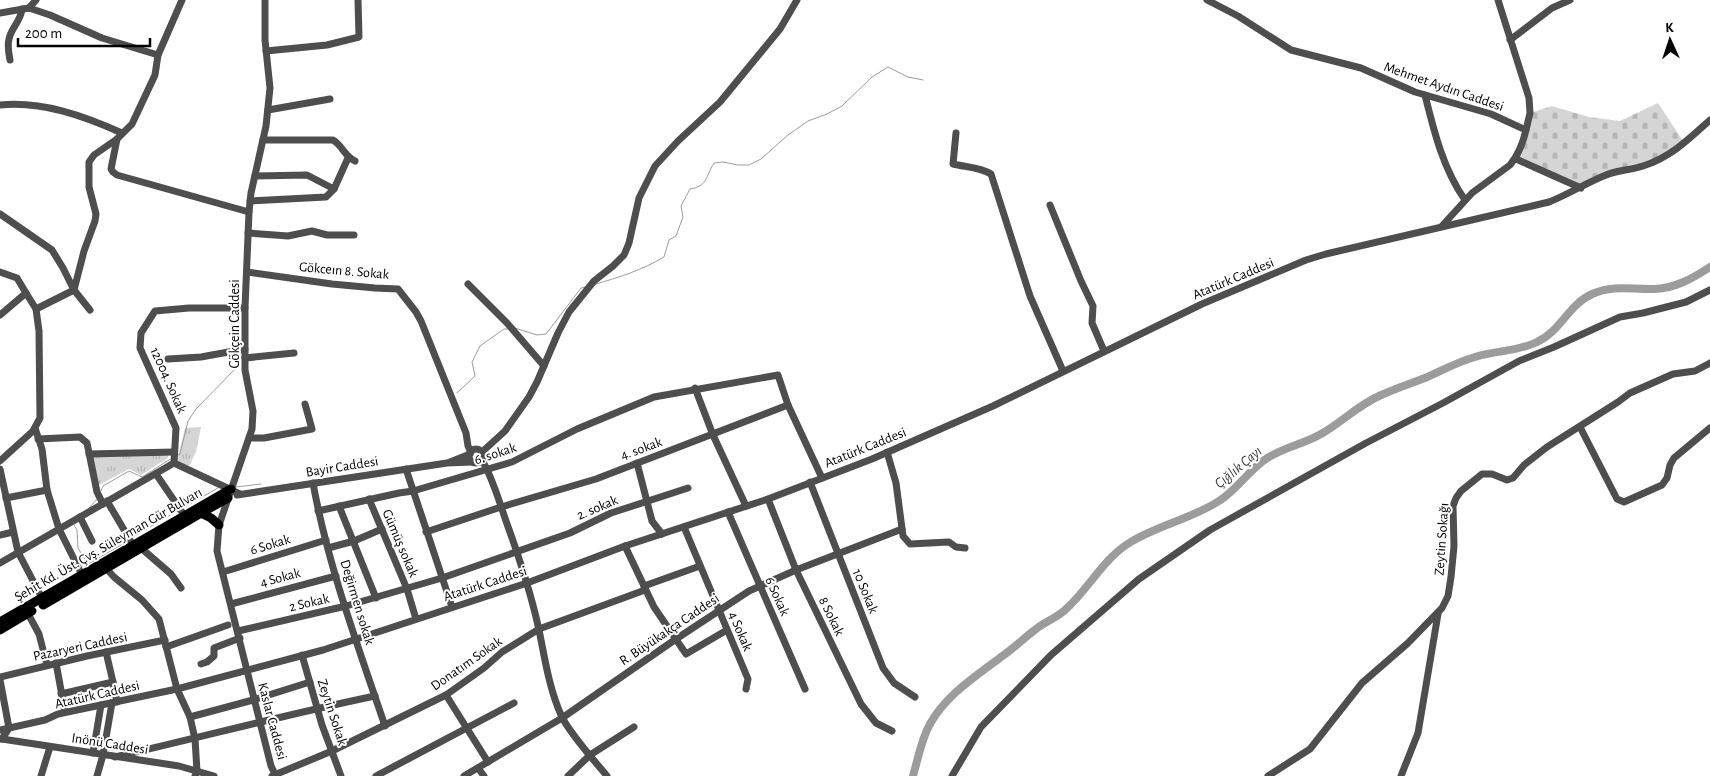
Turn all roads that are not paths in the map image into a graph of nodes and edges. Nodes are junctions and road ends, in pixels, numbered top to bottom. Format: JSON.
{"nodes":[{"id":1,"x":36,"y":0,"type":"edge"},
{"id":2,"x":182,"y":0,"type":"edge"},
{"id":3,"x":265,"y":0,"type":"edge"},
{"id":4,"x":358,"y":0,"type":"edge"},
{"id":5,"x":797,"y":0,"type":"edge"},
{"id":6,"x":1207,"y":0,"type":"edge"},
{"id":7,"x":1498,"y":0,"type":"edge"},
{"id":8,"x":1570,"y":0,"type":"edge"},
{"id":9,"x":26,"y":6,"type":"edge"},
{"id":10,"x":0,"y":13,"type":"edge"},
{"id":11,"x":1510,"y":40,"type":"junction"},
{"id":12,"x":266,"y":51,"type":"junction"},
{"id":13,"x":158,"y":55,"type":"junction"},
{"id":14,"x":10,"y":60,"type":"dead end"},
{"id":15,"x":1425,"y":95,"type":"junction"},
{"id":16,"x":330,"y":100,"type":"dead end"},
{"id":17,"x":0,"y":105,"type":"edge"},
{"id":18,"x":268,"y":110,"type":"junction"},
{"id":19,"x":1710,"y":120,"type":"edge"},
{"id":20,"x":1526,"y":130,"type":"junction"},
{"id":21,"x":956,"y":133,"type":"dead end"},
{"id":22,"x":120,"y":136,"type":"junction"},
{"id":23,"x":263,"y":140,"type":"junction"},
{"id":24,"x":1516,"y":159,"type":"junction"},
{"id":25,"x":255,"y":176,"type":"junction"},
{"id":26,"x":1581,"y":188,"type":"junction"},
{"id":27,"x":334,"y":189,"type":"junction"},
{"id":28,"x":1465,"y":200,"type":"junction"},
{"id":29,"x":250,"y":201,"type":"junction"},
{"id":30,"x":1050,"y":205,"type":"dead end"},
{"id":31,"x":249,"y":212,"type":"junction"},
{"id":32,"x":0,"y":214,"type":"edge"},
{"id":33,"x":1441,"y":226,"type":"junction"},
{"id":34,"x":248,"y":233,"type":"junction"},
{"id":35,"x":354,"y":235,"type":"dead end"},
{"id":36,"x":0,"y":272,"type":"edge"},
{"id":37,"x":247,"y":272,"type":"junction"},
{"id":38,"x":468,"y":284,"type":"dead end"},
{"id":39,"x":74,"y":290,"type":"junction"},
{"id":40,"x":1710,"y":290,"type":"edge"},
{"id":41,"x":26,"y":293,"type":"junction"},
{"id":42,"x":245,"y":308,"type":"junction"},
{"id":43,"x":36,"y":309,"type":"junction"},
{"id":44,"x":90,"y":310,"type":"dead end"},
{"id":45,"x":0,"y":316,"type":"edge"},
{"id":46,"x":245,"y":350,"type":"junction"},
{"id":47,"x":1104,"y":352,"type":"junction"},
{"id":48,"x":294,"y":353,"type":"dead end"},
{"id":49,"x":245,"y":358,"type":"junction"},
{"id":50,"x":168,"y":359,"type":"dead end"},
{"id":51,"x":1710,"y":363,"type":"edge"},
{"id":52,"x":544,"y":366,"type":"junction"},
{"id":53,"x":1063,"y":371,"type":"junction"},
{"id":54,"x":695,"y":388,"type":"junction"},
{"id":55,"x":305,"y":404,"type":"dead end"},
{"id":56,"x":788,"y":405,"type":"junction"},
{"id":57,"x":1580,"y":426,"type":"junction"},
{"id":58,"x":35,"y":428,"type":"junction"},
{"id":59,"x":1710,"y":428,"type":"edge"},
{"id":60,"x":713,"y":435,"type":"junction"},
{"id":61,"x":250,"y":438,"type":"junction"},
{"id":62,"x":38,"y":439,"type":"junction"},
{"id":63,"x":887,"y":452,"type":"junction"},
{"id":64,"x":89,"y":454,"type":"junction"},
{"id":65,"x":476,"y":454,"type":"junction"},
{"id":66,"x":174,"y":457,"type":"junction"},
{"id":67,"x":0,"y":461,"type":"edge"},
{"id":68,"x":448,"y":463,"type":"junction"},
{"id":69,"x":637,"y":463,"type":"junction"},
{"id":70,"x":0,"y":469,"type":"edge"},
{"id":71,"x":406,"y":469,"type":"junction"},
{"id":72,"x":487,"y":469,"type":"junction"},
{"id":73,"x":156,"y":474,"type":"junction"},
{"id":74,"x":822,"y":478,"type":"junction"},
{"id":75,"x":810,"y":482,"type":"junction"},
{"id":76,"x":313,"y":483,"type":"junction"},
{"id":77,"x":688,"y":488,"type":"dead end"},
{"id":78,"x":48,"y":490,"type":"junction"},
{"id":79,"x":414,"y":491,"type":"junction"},
{"id":80,"x":229,"y":493,"type":"junction"},
{"id":81,"x":6,"y":498,"type":"junction"},
{"id":82,"x":369,"y":499,"type":"junction"},
{"id":83,"x":768,"y":499,"type":"junction"},
{"id":84,"x":647,"y":501,"type":"junction"},
{"id":85,"x":105,"y":502,"type":"junction"},
{"id":86,"x":339,"y":506,"type":"junction"},
{"id":87,"x":746,"y":506,"type":"junction"},
{"id":88,"x":501,"y":507,"type":"junction"},
{"id":89,"x":182,"y":511,"type":"junction"},
{"id":90,"x":318,"y":511,"type":"junction"},
{"id":91,"x":728,"y":512,"type":"junction"},
{"id":92,"x":202,"y":513,"type":"junction"},
{"id":93,"x":80,"y":517,"type":"junction"},
{"id":94,"x":219,"y":525,"type":"junction"},
{"id":95,"x":684,"y":527,"type":"junction"},
{"id":96,"x":59,"y":529,"type":"junction"},
{"id":97,"x":382,"y":529,"type":"junction"},
{"id":98,"x":902,"y":529,"type":"junction"},
{"id":99,"x":13,"y":532,"type":"junction"},
{"id":100,"x":426,"y":532,"type":"junction"},
{"id":101,"x":662,"y":534,"type":"junction"},
{"id":102,"x":0,"y":535,"type":"edge"},
{"id":103,"x":326,"y":540,"type":"junction"},
{"id":104,"x":92,"y":541,"type":"dead end"},
{"id":105,"x":354,"y":541,"type":"junction"},
{"id":106,"x":134,"y":543,"type":"junction"},
{"id":107,"x":625,"y":546,"type":"junction"},
{"id":108,"x":328,"y":548,"type":"junction"},
{"id":109,"x":965,"y":548,"type":"dead end"},
{"id":110,"x":18,"y":552,"type":"junction"},
{"id":111,"x":517,"y":552,"type":"junction"},
{"id":112,"x":837,"y":554,"type":"junction"},
{"id":113,"x":0,"y":563,"type":"edge"},
{"id":114,"x":104,"y":566,"type":"junction"},
{"id":115,"x":700,"y":566,"type":"junction"},
{"id":116,"x":796,"y":570,"type":"junction"},
{"id":117,"x":223,"y":572,"type":"junction"},
{"id":118,"x":336,"y":576,"type":"junction"},
{"id":119,"x":84,"y":577,"type":"junction"},
{"id":120,"x":442,"y":578,"type":"junction"},
{"id":121,"x":527,"y":583,"type":"junction"},
{"id":122,"x":760,"y":585,"type":"junction"},
{"id":123,"x":181,"y":588,"type":"dead end"},
{"id":124,"x":645,"y":588,"type":"junction"},
{"id":125,"x":407,"y":589,"type":"junction"},
{"id":126,"x":42,"y":598,"type":"junction"},
{"id":127,"x":376,"y":598,"type":"junction"},
{"id":128,"x":231,"y":604,"type":"junction"},
{"id":129,"x":346,"y":606,"type":"junction"},
{"id":130,"x":452,"y":607,"type":"junction"},
{"id":131,"x":26,"y":611,"type":"junction"},
{"id":132,"x":719,"y":611,"type":"junction"},
{"id":133,"x":1438,"y":614,"type":"junction"},
{"id":134,"x":416,"y":619,"type":"junction"},
{"id":135,"x":0,"y":622,"type":"edge"},
{"id":136,"x":228,"y":625,"type":"dead end"},
{"id":137,"x":539,"y":629,"type":"junction"},
{"id":138,"x":0,"y":630,"type":"edge"},
{"id":139,"x":727,"y":630,"type":"junction"},
{"id":140,"x":239,"y":634,"type":"junction"},
{"id":141,"x":356,"y":638,"type":"junction"},
{"id":142,"x":676,"y":639,"type":"junction"},
{"id":143,"x":166,"y":644,"type":"junction"},
{"id":144,"x":106,"y":652,"type":"junction"},
{"id":145,"x":302,"y":656,"type":"junction"},
{"id":146,"x":56,"y":663,"type":"junction"},
{"id":147,"x":201,"y":664,"type":"dead end"},
{"id":148,"x":46,"y":665,"type":"junction"},
{"id":149,"x":247,"y":671,"type":"junction"},
{"id":150,"x":0,"y":678,"type":"edge"},
{"id":151,"x":113,"y":682,"type":"junction"},
{"id":152,"x":310,"y":682,"type":"junction"},
{"id":153,"x":177,"y":689,"type":"junction"},
{"id":154,"x":746,"y":689,"type":"dead end"},
{"id":155,"x":805,"y":689,"type":"dead end"},
{"id":156,"x":62,"y":694,"type":"junction"},
{"id":157,"x":446,"y":695,"type":"junction"},
{"id":158,"x":375,"y":696,"type":"junction"},
{"id":159,"x":2,"y":697,"type":"edge"},
{"id":160,"x":915,"y":697,"type":"dead end"},
{"id":161,"x":253,"y":700,"type":"junction"},
{"id":162,"x":114,"y":702,"type":"junction"},
{"id":163,"x":514,"y":703,"type":"dead end"},
{"id":164,"x":101,"y":705,"type":"junction"},
{"id":165,"x":317,"y":708,"type":"junction"},
{"id":166,"x":65,"y":712,"type":"junction"},
{"id":167,"x":190,"y":717,"type":"junction"},
{"id":168,"x":562,"y":718,"type":"junction"},
{"id":169,"x":259,"y":721,"type":"junction"},
{"id":170,"x":385,"y":726,"type":"junction"},
{"id":171,"x":466,"y":727,"type":"junction"},
{"id":172,"x":634,"y":727,"type":"dead end"},
{"id":173,"x":10,"y":728,"type":"junction"},
{"id":174,"x":0,"y":730,"type":"edge"},
{"id":175,"x":892,"y":731,"type":"dead end"},
{"id":176,"x":1,"y":739,"type":"edge"},
{"id":177,"x":195,"y":739,"type":"junction"},
{"id":178,"x":50,"y":746,"type":"junction"},
{"id":179,"x":332,"y":751,"type":"junction"},
{"id":180,"x":93,"y":753,"type":"junction"},
{"id":181,"x":103,"y":755,"type":"junction"},
{"id":182,"x":590,"y":755,"type":"junction"},
{"id":183,"x":115,"y":756,"type":"junction"},
{"id":184,"x":488,"y":762,"type":"junction"},
{"id":185,"x":478,"y":768,"type":"junction"},
{"id":186,"x":196,"y":773,"type":"edge"},
{"id":187,"x":41,"y":776,"type":"edge"},
{"id":188,"x":97,"y":776,"type":"edge"},
{"id":189,"x":214,"y":776,"type":"edge"},
{"id":190,"x":274,"y":776,"type":"edge"},
{"id":191,"x":341,"y":776,"type":"edge"},
{"id":192,"x":376,"y":776,"type":"edge"},
{"id":193,"x":464,"y":776,"type":"edge"},
{"id":194,"x":484,"y":776,"type":"edge"},
{"id":195,"x":568,"y":776,"type":"edge"},
{"id":196,"x":607,"y":776,"type":"edge"},
{"id":197,"x":952,"y":776,"type":"edge"},
{"id":198,"x":1268,"y":776,"type":"edge"},
{"id":199,"x":1401,"y":776,"type":"edge"}],
"edges":[{"from":1,"to":9,"type":"street"},
{"from":2,"to":13,"type":"street"},
{"from":3,"to":12,"type":"street","name":"Gökçein Caddesi"},
{"from":4,"to":12,"type":"street"},
{"from":5,"to":52,"type":"street"},
{"from":6,"to":15,"type":"street","name":"Mehmet Aydın Caddesi"},
{"from":7,"to":11,"type":"street"},
{"from":8,"to":11,"type":"street"},
{"from":9,"to":10,"type":"street"},
{"from":9,"to":13,"type":"street"},
{"from":9,"to":14,"type":"street"},
{"from":11,"to":20,"type":"street"},
{"from":12,"to":18,"type":"street","name":"Gökçein Caddesi"},
{"from":13,"to":22,"type":"street"},
{"from":15,"to":20,"type":"street","name":"Mehmet Aydın Caddesi"},
{"from":15,"to":28,"type":"street"},
{"from":16,"to":18,"type":"street"},
{"from":17,"to":22,"type":"street"},
{"from":18,"to":23,"type":"street","name":"Gökçein Caddesi"},
{"from":19,"to":26,"type":"street","name":"Atatürk Caddesi"},
{"from":20,"to":24,"type":"street"},
{"from":21,"to":53,"type":"street"},
{"from":22,"to":31,"type":"street"},
{"from":22,"to":39,"type":"street"},
{"from":23,"to":25,"type":"street","name":"Gökçein Caddesi"},
{"from":23,"to":27,"type":"street"},
{"from":24,"to":26,"type":"street"},
{"from":24,"to":28,"type":"street"},
{"from":25,"to":27,"type":"street"},
{"from":25,"to":29,"type":"street","name":"Gökçein Caddesi"},
{"from":26,"to":33,"type":"street","name":"Atatürk Caddesi"},
{"from":27,"to":29,"type":"street"},
{"from":28,"to":33,"type":"street"},
{"from":29,"to":31,"type":"street","name":"Gökçein Caddesi"},
{"from":30,"to":47,"type":"street"},
{"from":31,"to":34,"type":"street","name":"Gökçein Caddesi"},
{"from":32,"to":39,"type":"street"},
{"from":33,"to":47,"type":"street","name":"Atatürk Caddesi"},
{"from":34,"to":35,"type":"street"},
{"from":34,"to":37,"type":"street","name":"Gökçein Caddesi"},
{"from":36,"to":41,"type":"street"},
{"from":37,"to":42,"type":"street","name":"Gökçein Caddesi"},
{"from":37,"to":65,"type":"street","name":"Gökceın 8. Sokak"},
{"from":38,"to":52,"type":"street"},
{"from":39,"to":43,"type":"street"},
{"from":39,"to":44,"type":"street"},
{"from":40,"to":197,"type":"street"},
{"from":41,"to":43,"type":"street"},
{"from":41,"to":45,"type":"street"},
{"from":42,"to":46,"type":"street","name":"Gökçein Caddesi"},
{"from":42,"to":66,"type":"street","name":"12004. Sokak"},
{"from":43,"to":58,"type":"street"},
{"from":46,"to":49,"type":"street","name":"Gökçein Caddesi"},
{"from":46,"to":50,"type":"street"},
{"from":47,"to":53,"type":"street","name":"Atatürk Caddesi"},
{"from":48,"to":49,"type":"street"},
{"from":49,"to":61,"type":"street","name":"Gökçein Caddesi"},
{"from":51,"to":57,"type":"street","name":"Zeytin Sokağı"},
{"from":52,"to":65,"type":"street"},
{"from":53,"to":63,"type":"street","name":"Atatürk Caddesi"},
{"from":54,"to":56,"type":"street","name":"6. sokak"},
{"from":54,"to":60,"type":"street"},
{"from":54,"to":72,"type":"street","name":"6. sokak"},
{"from":55,"to":61,"type":"street"},
{"from":56,"to":60,"type":"street","name":"4. sokak"},
{"from":56,"to":74,"type":"street"},
{"from":57,"to":59,"type":"street"},
{"from":57,"to":133,"type":"street","name":"Zeytin Sokağı"},
{"from":58,"to":62,"type":"street"},
{"from":58,"to":67,"type":"street"},
{"from":60,"to":69,"type":"street","name":"4. sokak"},
{"from":60,"to":87,"type":"street"},
{"from":61,"to":80,"type":"street","name":"Gökçein Caddesi"},
{"from":62,"to":64,"type":"street"},
{"from":62,"to":78,"type":"street"},
{"from":63,"to":74,"type":"street","name":"Atatürk Caddesi"},
{"from":63,"to":98,"type":"street"},
{"from":64,"to":66,"type":"street"},
{"from":64,"to":85,"type":"street"},
{"from":65,"to":68,"type":"street","name":"Bayir Caddesi"},
{"from":65,"to":68,"type":"street","name":"Bayir Caddesi"},
{"from":65,"to":72,"type":"street","name":"Gökceın 8. Sokak"},
{"from":66,"to":73,"type":"street"},
{"from":66,"to":80,"type":"street"},
{"from":68,"to":71,"type":"street","name":"Bayir Caddesi"},
{"from":69,"to":84,"type":"street"},
{"from":69,"to":88,"type":"street","name":"4. sokak"},
{"from":70,"to":81,"type":"street"},
{"from":71,"to":76,"type":"street","name":"Bayir Caddesi"},
{"from":71,"to":79,"type":"street"},
{"from":72,"to":79,"type":"street","name":"6. sokak"},
{"from":72,"to":88,"type":"street","name":"Gökceın 8. Sokak"},
{"from":73,"to":85,"type":"street"},
{"from":73,"to":89,"type":"street"},
{"from":74,"to":75,"type":"street","name":"Atatürk Caddesi"},
{"from":75,"to":83,"type":"street","name":"Atatürk Caddesi"},
{"from":75,"to":112,"type":"street","name":"10 Sokak"},
{"from":76,"to":80,"type":"street","name":"Bayir Caddesi"},
{"from":76,"to":90,"type":"street","name":"Değirmen sokak"},
{"from":77,"to":84,"type":"street","name":"2. sokak"},
{"from":78,"to":81,"type":"street"},
{"from":78,"to":96,"type":"street"},
{"from":79,"to":82,"type":"street","name":"6. sokak"},
{"from":79,"to":100,"type":"street"},
{"from":80,"to":89,"type":"main road","name":"Şehit Kd. Üst. Çvş. Süleyman Gür Bulvarı"},
{"from":80,"to":92,"type":"main road","name":"Şehit Kd. Üst. Çvş. Süleyman Gür Bulvarı"},
{"from":80,"to":94,"type":"street","name":"Gökçein Caddesi"},
{"from":81,"to":99,"type":"street"},
{"from":82,"to":86,"type":"street","name":"Gümüş sokak"},
{"from":82,"to":97,"type":"street","name":"Gümüş sokak"},
{"from":83,"to":87,"type":"street","name":"Atatürk Caddesi"},
{"from":83,"to":116,"type":"street","name":"8 Sokak"},
{"from":84,"to":101,"type":"street"},
{"from":84,"to":111,"type":"street","name":"2. sokak"},
{"from":85,"to":93,"type":"street"},
{"from":85,"to":106,"type":"street"},
{"from":86,"to":90,"type":"street","name":"Gümüş sokak"},
{"from":86,"to":105,"type":"street"},
{"from":87,"to":91,"type":"street","name":"Atatürk Caddesi"},
{"from":88,"to":100,"type":"street","name":"4. sokak"},
{"from":88,"to":111,"type":"street","name":"Gökceın 8. Sokak"},
{"from":89,"to":106,"type":"main road","name":"Şehit Kd. Üst. Çvş. Süleyman Gür Bulvarı"},
{"from":90,"to":103,"type":"street","name":"Değirmen sokak"},
{"from":91,"to":95,"type":"street","name":"Atatürk Caddesi"},
{"from":91,"to":122,"type":"street","name":"6 Sokak"},
{"from":92,"to":94,"type":"main road","name":"Şehit Kd. Üst. Çvş. Süleyman Gür Bulvarı"},
{"from":92,"to":106,"type":"main road","name":"Şehit Kd. Üst. Çvş. Süleyman Gür Bulvarı"},
{"from":93,"to":96,"type":"street"},
{"from":93,"to":104,"type":"street"},
{"from":94,"to":117,"type":"street","name":"Gökçein Caddesi"},
{"from":95,"to":101,"type":"street","name":"Atatürk Caddesi"},
{"from":95,"to":115,"type":"street","name":"4 Sokak"},
{"from":96,"to":110,"type":"street"},
{"from":96,"to":119,"type":"street"},
{"from":97,"to":105,"type":"street"},
{"from":97,"to":125,"type":"street","name":"Gümüş sokak"},
{"from":98,"to":109,"type":"street"},
{"from":98,"to":112,"type":"street","name":"R. Büyükakça Caddesi"},
{"from":99,"to":102,"type":"street"},
{"from":99,"to":110,"type":"street"},
{"from":100,"to":120,"type":"street"},
{"from":101,"to":107,"type":"street","name":"Atatürk Caddesi"},
{"from":103,"to":108,"type":"street","name":"Değirmen sokak"},
{"from":103,"to":117,"type":"street","name":"6 Sokak"},
{"from":105,"to":108,"type":"street"},
{"from":105,"to":127,"type":"street"},
{"from":106,"to":114,"type":"main road","name":"Şehit Kd. Üst. Çvş. Süleyman Gür Bulvarı"},
{"from":106,"to":123,"type":"street"},
{"from":107,"to":121,"type":"street","name":"Atatürk Caddesi"},
{"from":107,"to":124,"type":"street"},
{"from":108,"to":118,"type":"street","name":"Değirmen sokak"},
{"from":110,"to":113,"type":"street"},
{"from":110,"to":126,"type":"street"},
{"from":111,"to":120,"type":"street","name":"2. sokak"},
{"from":111,"to":121,"type":"street","name":"Gökceın 8. Sokak"},
{"from":112,"to":116,"type":"street","name":"R. Büyükakça Caddesi"},
{"from":112,"to":160,"type":"street","name":"10 Sokak"},
{"from":114,"to":119,"type":"main road","name":"Şehit Kd. Üst. Çvş. Süleyman Gür Bulvarı"},
{"from":114,"to":143,"type":"street"},
{"from":115,"to":124,"type":"street","name":"Donatım Sokak"},
{"from":115,"to":132,"type":"street","name":"4 Sokak"},
{"from":116,"to":122,"type":"street","name":"R. Büyükakça Caddesi"},
{"from":116,"to":175,"type":"street","name":"8 Sokak"},
{"from":117,"to":128,"type":"street","name":"Gökçein Caddesi"},
{"from":118,"to":128,"type":"street","name":"4 Sokak"},
{"from":118,"to":129,"type":"street","name":"Değirmen sokak"},
{"from":119,"to":126,"type":"main road","name":"Şehit Kd. Üst. Çvş. Süleyman Gür Bulvarı"},
{"from":119,"to":131,"type":"main road","name":"Şehit Kd. Üst. Çvş. Süleyman Gür Bulvarı"},
{"from":120,"to":125,"type":"street","name":"2 Sokak"},
{"from":120,"to":130,"type":"street"},
{"from":121,"to":130,"type":"street","name":"Atatürk Caddesi"},
{"from":121,"to":137,"type":"street","name":"Gökceın 8. Sokak"},
{"from":122,"to":132,"type":"street","name":"R. Büyükakça Caddesi"},
{"from":122,"to":155,"type":"street","name":"6 Sokak"},
{"from":124,"to":137,"type":"street","name":"Donatım Sokak"},
{"from":124,"to":142,"type":"street"},
{"from":125,"to":127,"type":"street","name":"2 Sokak"},
{"from":125,"to":134,"type":"street","name":"Gümüş sokak"},
{"from":126,"to":131,"type":"main road","name":"Şehit Kd. Üst. Çvş. Süleyman Gür Bulvarı"},
{"from":127,"to":129,"type":"street","name":"2 Sokak"},
{"from":128,"to":140,"type":"street","name":"Gökçein Caddesi"},
{"from":129,"to":140,"type":"street","name":"2 Sokak"},
{"from":129,"to":141,"type":"street","name":"Değirmen sokak"},
{"from":130,"to":134,"type":"street","name":"Atatürk Caddesi"},
{"from":131,"to":135,"type":"main road","name":"Şehit Kd. Üst. Çvş. Süleyman Gür Bulvarı"},
{"from":131,"to":138,"type":"main road","name":"Şehit Kd. Üst. Çvş. Süleyman Gür Bulvarı"},
{"from":131,"to":148,"type":"street"},
{"from":132,"to":139,"type":"street","name":"4 Sokak"},
{"from":132,"to":142,"type":"street","name":"R. Büyükakça Caddesi"},
{"from":133,"to":198,"type":"street","name":"Zeytin Sokağı"},
{"from":133,"to":199,"type":"street"},
{"from":134,"to":141,"type":"street","name":"Atatürk Caddesi"},
{"from":136,"to":143,"type":"street","name":"Pazaryeri Caddesi"},
{"from":137,"to":157,"type":"street","name":"Donatım Sokak"},
{"from":137,"to":168,"type":"street","name":"Gökceın 8. Sokak"},
{"from":139,"to":142,"type":"street"},
{"from":139,"to":154,"type":"street","name":"4 Sokak"},
{"from":140,"to":147,"type":"street","name":"2 Sokak"},
{"from":140,"to":149,"type":"street","name":"Gökçein Caddesi"},
{"from":141,"to":145,"type":"street","name":"Atatürk Caddesi"},
{"from":141,"to":158,"type":"street","name":"Değirmen sokak"},
{"from":142,"to":168,"type":"street","name":"R. Büyükakça Caddesi"},
{"from":143,"to":144,"type":"street","name":"Pazaryeri Caddesi"},
{"from":143,"to":153,"type":"street"},
{"from":144,"to":146,"type":"street","name":"Pazaryeri Caddesi"},
{"from":144,"to":151,"type":"street"},
{"from":145,"to":149,"type":"street","name":"Atatürk Caddesi"},
{"from":145,"to":152,"type":"street","name":"Zeytin Sokak"},
{"from":146,"to":148,"type":"street","name":"Pazaryeri Caddesi"},
{"from":146,"to":156,"type":"street"},
{"from":148,"to":150,"type":"street","name":"Pazaryeri Caddesi"},
{"from":149,"to":153,"type":"street","name":"Atatürk Caddesi"},
{"from":149,"to":161,"type":"street","name":"Kaslar Caddesi"},
{"from":150,"to":159,"type":"street"},
{"from":151,"to":156,"type":"street"},
{"from":151,"to":162,"type":"street"},
{"from":152,"to":161,"type":"street"},
{"from":152,"to":165,"type":"street","name":"Zeytin Sokak"},
{"from":153,"to":162,"type":"street","name":"Atatürk Caddesi"},
{"from":153,"to":167,"type":"street"},
{"from":156,"to":166,"type":"street"},
{"from":157,"to":170,"type":"street","name":"Donatım Sokak"},
{"from":157,"to":171,"type":"street"},
{"from":158,"to":165,"type":"street"},
{"from":158,"to":170,"type":"street","name":"Değirmen sokak"},
{"from":159,"to":173,"type":"street"},
{"from":161,"to":167,"type":"street"},
{"from":161,"to":169,"type":"street","name":"Kaslar Caddesi"},
{"from":162,"to":164,"type":"street","name":"Atatürk Caddesi"},
{"from":162,"to":181,"type":"street"},
{"from":163,"to":171,"type":"street"},
{"from":164,"to":166,"type":"street","name":"Atatürk Caddesi"},
{"from":164,"to":180,"type":"street"},
{"from":165,"to":169,"type":"street"},
{"from":165,"to":179,"type":"street","name":"Zeytin Sokak"},
{"from":166,"to":173,"type":"street","name":"Atatürk Caddesi"},
{"from":167,"to":177,"type":"street"},
{"from":168,"to":182,"type":"street","name":"Gökceın 8. Sokak"},
{"from":168,"to":184,"type":"street","name":"R. Büyükakça Caddesi"},
{"from":169,"to":177,"type":"street"},
{"from":169,"to":190,"type":"street","name":"Kaslar Caddesi"},
{"from":170,"to":179,"type":"street","name":"Donatım Sokak"},
{"from":171,"to":184,"type":"street"},
{"from":171,"to":192,"type":"street"},
{"from":172,"to":182,"type":"street"},
{"from":173,"to":174,"type":"street","name":"Atatürk Caddesi"},
{"from":173,"to":176,"type":"street"},
{"from":176,"to":178,"type":"street","name":"Inönü Caddesi"},
{"from":177,"to":183,"type":"street"},
{"from":177,"to":186,"type":"street"},
{"from":178,"to":180,"type":"street","name":"Inönü Caddesi"},
{"from":178,"to":187,"type":"street"},
{"from":179,"to":190,"type":"street","name":"Donatım Sokak"},
{"from":179,"to":191,"type":"street","name":"Zeytin Sokak"},
{"from":180,"to":181,"type":"street","name":"Inönü Caddesi"},
{"from":181,"to":183,"type":"street","name":"Inönü Caddesi"},
{"from":181,"to":188,"type":"street"},
{"from":182,"to":195,"type":"street"},
{"from":182,"to":196,"type":"street","name":"Gökceın 8. Sokak"},
{"from":183,"to":186,"type":"street","name":"Inönü Caddesi"},
{"from":184,"to":185,"type":"street","name":"R. Büyükakça Caddesi"},
{"from":185,"to":193,"type":"street","name":"R. Büyükakça Caddesi"},
{"from":185,"to":194,"type":"street"},
{"from":186,"to":189,"type":"street","name":"Inönü Caddesi"}]}
